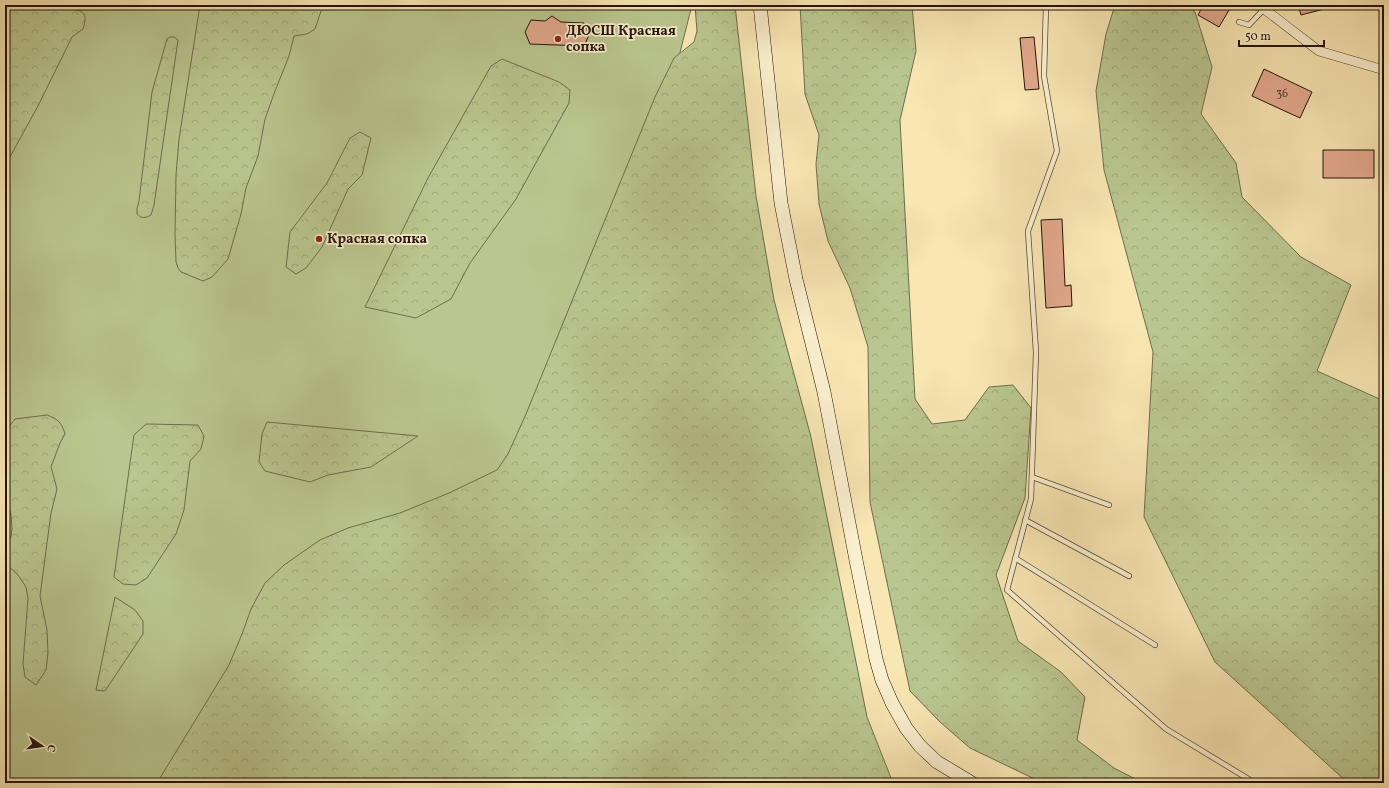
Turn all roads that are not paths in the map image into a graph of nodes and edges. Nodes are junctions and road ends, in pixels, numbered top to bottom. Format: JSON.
{"nodes":[{"id":1,"x":760,"y":5,"type":"edge"},
{"id":2,"x":1046,"y":5,"type":"edge"},
{"id":3,"x":1262,"y":7,"type":"edge"},
{"id":4,"x":1239,"y":22,"type":"dead end"},
{"id":5,"x":1384,"y":70,"type":"edge"},
{"id":6,"x":1032,"y":477,"type":"junction"},
{"id":7,"x":1108,"y":505,"type":"dead end"},
{"id":8,"x":1025,"y":520,"type":"junction"},
{"id":9,"x":1015,"y":558,"type":"junction"},
{"id":10,"x":1129,"y":576,"type":"dead end"},
{"id":11,"x":1155,"y":645,"type":"dead end"},
{"id":12,"x":972,"y":783,"type":"edge"},
{"id":13,"x":1255,"y":783,"type":"edge"}],
"edges":[{"from":1,"to":12,"type":"street"},
{"from":2,"to":6,"type":"lane"},
{"from":3,"to":4,"type":"lane"},
{"from":3,"to":5,"type":"street"},
{"from":6,"to":7,"type":"lane"},
{"from":6,"to":8,"type":"lane"},
{"from":8,"to":9,"type":"lane"},
{"from":8,"to":10,"type":"lane"},
{"from":9,"to":11,"type":"lane"},
{"from":9,"to":13,"type":"lane"}]}
